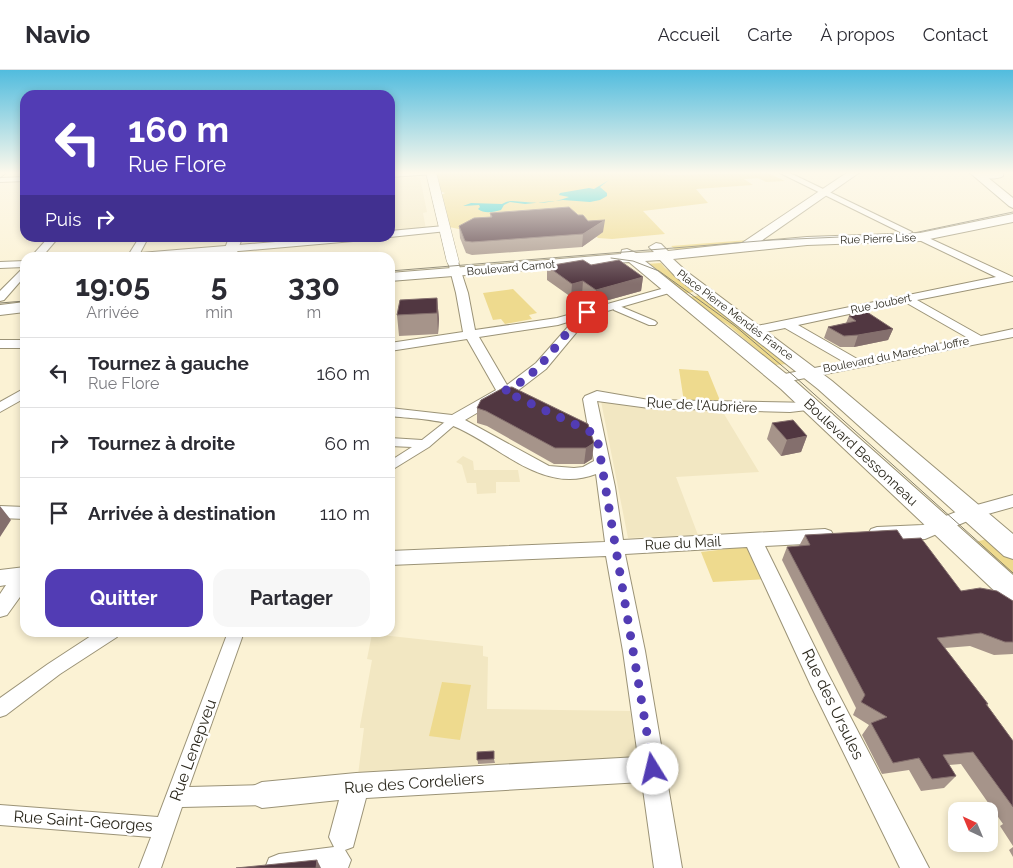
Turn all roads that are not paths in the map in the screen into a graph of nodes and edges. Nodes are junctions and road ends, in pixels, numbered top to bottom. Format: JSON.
{"nodes":[{"id":1,"x":440,"y":209,"type":"edge"},
{"id":2,"x":795,"y":209,"type":"edge"},
{"id":3,"x":800,"y":209,"type":"edge"},
{"id":4,"x":860,"y":209,"type":"edge"},
{"id":5,"x":1013,"y":210,"type":"edge"},
{"id":6,"x":1010,"y":220,"type":"edge"},
{"id":7,"x":778,"y":226,"type":"junction"},
{"id":8,"x":444,"y":229,"type":"junction"},
{"id":9,"x":907,"y":232,"type":"junction"},
{"id":10,"x":395,"y":234,"type":"edge"},
{"id":11,"x":798,"y":235,"type":"junction"},
{"id":12,"x":762,"y":236,"type":"junction"},
{"id":13,"x":920,"y":237,"type":"junction"},
{"id":14,"x":50,"y":242,"type":"edge"},
{"id":15,"x":304,"y":242,"type":"edge"},
{"id":16,"x":744,"y":243,"type":"junction"},
{"id":17,"x":231,"y":248,"type":"edge"},
{"id":18,"x":658,"y":250,"type":"junction"},
{"id":19,"x":41,"y":252,"type":"edge"},
{"id":20,"x":187,"y":252,"type":"edge"},
{"id":21,"x":634,"y":256,"type":"junction"},
{"id":22,"x":20,"y":264,"type":"edge"},
{"id":23,"x":0,"y":265,"type":"edge"},
{"id":24,"x":395,"y":267,"type":"edge"},
{"id":25,"x":455,"y":267,"type":"junction"},
{"id":26,"x":20,"y":276,"type":"edge"},
{"id":27,"x":395,"y":276,"type":"edge"},
{"id":28,"x":1010,"y":279,"type":"edge"},
{"id":29,"x":672,"y":289,"type":"junction"},
{"id":30,"x":20,"y":297,"type":"edge"},
{"id":31,"x":0,"y":298,"type":"edge"},
{"id":32,"x":907,"y":299,"type":"junction"},
{"id":33,"x":20,"y":308,"type":"edge"},
{"id":34,"x":617,"y":308,"type":"dead end"},
{"id":35,"x":0,"y":310,"type":"edge"},
{"id":36,"x":587,"y":312,"type":"junction"},
{"id":37,"x":558,"y":320,"type":"junction"},
{"id":38,"x":652,"y":322,"type":"dead end"},
{"id":39,"x":786,"y":323,"type":"junction"},
{"id":40,"x":572,"y":330,"type":"junction"},
{"id":41,"x":756,"y":330,"type":"junction"},
{"id":42,"x":1013,"y":333,"type":"edge"},
{"id":43,"x":471,"y":334,"type":"junction"},
{"id":44,"x":978,"y":339,"type":"junction"},
{"id":45,"x":0,"y":344,"type":"edge"},
{"id":46,"x":20,"y":344,"type":"edge"},
{"id":47,"x":395,"y":346,"type":"edge"},
{"id":48,"x":856,"y":363,"type":"junction"},
{"id":49,"x":810,"y":372,"type":"junction"},
{"id":50,"x":780,"y":379,"type":"junction"},
{"id":51,"x":504,"y":391,"type":"junction"},
{"id":52,"x":20,"y":395,"type":"edge"},
{"id":53,"x":4,"y":403,"type":"edge"},
{"id":54,"x":530,"y":404,"type":"edge"},
{"id":55,"x":811,"y":406,"type":"junction"},
{"id":56,"x":395,"y":413,"type":"edge"},
{"id":57,"x":454,"y":420,"type":"junction"},
{"id":58,"x":581,"y":427,"type":"edge"},
{"id":59,"x":597,"y":437,"type":"junction"},
{"id":60,"x":395,"y":442,"type":"edge"},
{"id":61,"x":425,"y":444,"type":"junction"},
{"id":62,"x":395,"y":464,"type":"edge"},
{"id":63,"x":601,"y":464,"type":"junction"},
{"id":64,"x":1013,"y":501,"type":"edge"},
{"id":65,"x":0,"y":512,"type":"edge"},
{"id":66,"x":20,"y":512,"type":"edge"},
{"id":67,"x":972,"y":512,"type":"junction"},
{"id":68,"x":941,"y":525,"type":"junction"},
{"id":69,"x":863,"y":535,"type":"edge"},
{"id":70,"x":844,"y":536,"type":"edge"},
{"id":71,"x":753,"y":540,"type":"junction"},
{"id":72,"x":615,"y":548,"type":"junction"},
{"id":73,"x":1013,"y":549,"type":"edge"},
{"id":74,"x":395,"y":558,"type":"edge"},
{"id":75,"x":20,"y":576,"type":"edge"},
{"id":76,"x":0,"y":578,"type":"edge"},
{"id":77,"x":20,"y":582,"type":"edge"},
{"id":78,"x":1013,"y":591,"type":"edge"},
{"id":79,"x":0,"y":609,"type":"edge"},
{"id":80,"x":101,"y":637,"type":"edge"},
{"id":81,"x":234,"y":637,"type":"edge"},
{"id":82,"x":0,"y":709,"type":"edge"},
{"id":83,"x":653,"y":769,"type":"junction"},
{"id":84,"x":356,"y":786,"type":"junction"},
{"id":85,"x":262,"y":795,"type":"joint"},
{"id":86,"x":176,"y":797,"type":"junction"},
{"id":87,"x":0,"y":816,"type":"edge"},
{"id":88,"x":166,"y":828,"type":"junction"},
{"id":89,"x":340,"y":855,"type":"edge"},
{"id":90,"x":150,"y":868,"type":"edge"},
{"id":91,"x":279,"y":868,"type":"edge"},
{"id":92,"x":668,"y":868,"type":"edge"},
{"id":93,"x":915,"y":868,"type":"edge"}],
"edges":[{"from":1,"to":8,"type":"street"},
{"from":2,"to":16,"type":"main road"},
{"from":3,"to":7,"type":"main road"},
{"from":4,"to":9,"type":"street"},
{"from":5,"to":9,"type":"main road","name":"Rue Pierre Lise"},
{"from":6,"to":13,"type":"main road","name":"Rue Pierre Lise"},
{"from":7,"to":11,"type":"main road"},
{"from":7,"to":12,"type":"main road"},
{"from":8,"to":10,"type":"street"},
{"from":8,"to":25,"type":"street"},
{"from":9,"to":11,"type":"main road","name":"Rue Pierre Lise"},
{"from":11,"to":12,"type":"main road","name":"Rue Pierre Lise"},
{"from":12,"to":16,"type":"main road"},
{"from":13,"to":16,"type":"main road","name":"Rue Pierre Lise"},
{"from":13,"to":28,"type":"street"},
{"from":14,"to":19,"type":"street"},
{"from":15,"to":17,"type":"street"},
{"from":16,"to":18,"type":"main road","name":"Rue Pierre Lise"},
{"from":17,"to":20,"type":"street"},
{"from":18,"to":21,"type":"main road","name":"Boulevard Carnot"},
{"from":18,"to":41,"type":"main road","name":"Place Pierre Mendès France"},
{"from":21,"to":25,"type":"main road","name":"Boulevard Carnot"},
{"from":21,"to":25,"type":"main road","name":"Boulevard Carnot"},
{"from":21,"to":29,"type":"main road","name":"Place Pierre Mendès France"},
{"from":22,"to":23,"type":"street"},
{"from":24,"to":25,"type":"main road","name":"Boulevard Carnot"},
{"from":25,"to":27,"type":"main road","name":"Boulevard Carnot"},
{"from":25,"to":43,"type":"street"},
{"from":26,"to":31,"type":"street"},
{"from":28,"to":32,"type":"street","name":"Rue Joubert"},
{"from":29,"to":36,"type":"street"},
{"from":29,"to":50,"type":"main road","name":"Place Pierre Mendès France"},
{"from":30,"to":31,"type":"main road"},
{"from":32,"to":39,"type":"street","name":"Rue Joubert"},
{"from":32,"to":44,"type":"street"},
{"from":33,"to":35,"type":"main road"},
{"from":34,"to":38,"type":"street"},
{"from":36,"to":37,"type":"street"},
{"from":36,"to":40,"type":"street"},
{"from":37,"to":40,"type":"street"},
{"from":37,"to":43,"type":"street"},
{"from":39,"to":41,"type":"street","name":"Rue Joubert"},
{"from":39,"to":48,"type":"street","name":"Place Pierre Mendès France"},
{"from":40,"to":51,"type":"street"},
{"from":41,"to":49,"type":"main road","name":"Place Pierre Mendès France"},
{"from":42,"to":44,"type":"street","name":"Boulevard du Maréchal Joffre"},
{"from":43,"to":47,"type":"street"},
{"from":43,"to":51,"type":"street"},
{"from":44,"to":48,"type":"street","name":"Boulevard du Maréchal Joffre"},
{"from":45,"to":46,"type":"street"},
{"from":48,"to":49,"type":"street","name":"Boulevard du Maréchal Joffre"},
{"from":49,"to":50,"type":"street","name":"Boulevard du Maréchal Joffre"},
{"from":49,"to":67,"type":"main road","name":"Boulevard Bessonneau"},
{"from":50,"to":55,"type":"main road","name":"Boulevard Bessonneau"},
{"from":51,"to":54,"type":"street"},
{"from":51,"to":57,"type":"street"},
{"from":52,"to":53,"type":"street"},
{"from":55,"to":59,"type":"street","name":"Rue de l'Aubrière"},
{"from":55,"to":68,"type":"main road","name":"Boulevard Bessonneau"},
{"from":56,"to":57,"type":"street"},
{"from":57,"to":61,"type":"street"},
{"from":57,"to":63,"type":"street"},
{"from":58,"to":59,"type":"street"},
{"from":59,"to":63,"type":"street"},
{"from":60,"to":61,"type":"street"},
{"from":61,"to":62,"type":"street"},
{"from":63,"to":72,"type":"street"},
{"from":64,"to":67,"type":"street"},
{"from":65,"to":66,"type":"street"},
{"from":67,"to":68,"type":"street"},
{"from":67,"to":73,"type":"main road","name":"Boulevard Bessonneau"},
{"from":68,"to":69,"type":"street"},
{"from":68,"to":78,"type":"main road","name":"Boulevard Bessonneau"},
{"from":70,"to":71,"type":"street","name":"Rue du Mail"},
{"from":71,"to":72,"type":"street","name":"Rue du Mail"},
{"from":71,"to":93,"type":"street","name":"Rue des Ursules"},
{"from":72,"to":74,"type":"street","name":"Rue du Mail"},
{"from":72,"to":83,"type":"street"},
{"from":75,"to":76,"type":"street"},
{"from":77,"to":79,"type":"street"},
{"from":80,"to":82,"type":"street"},
{"from":81,"to":86,"type":"street","name":"Rue Lenepveu"},
{"from":83,"to":84,"type":"street","name":"Rue des Cordeliers"},
{"from":83,"to":92,"type":"street"},
{"from":84,"to":85,"type":"street","name":"Rue des Cordeliers"},
{"from":84,"to":89,"type":"street"},
{"from":85,"to":86,"type":"street","name":"Rue des Cordeliers"},
{"from":86,"to":88,"type":"street","name":"Rue Lenepveu"},
{"from":87,"to":88,"type":"street","name":"Rue Saint-Georges"},
{"from":88,"to":90,"type":"street","name":"Rue Lenepveu"},
{"from":89,"to":91,"type":"street"}]}
